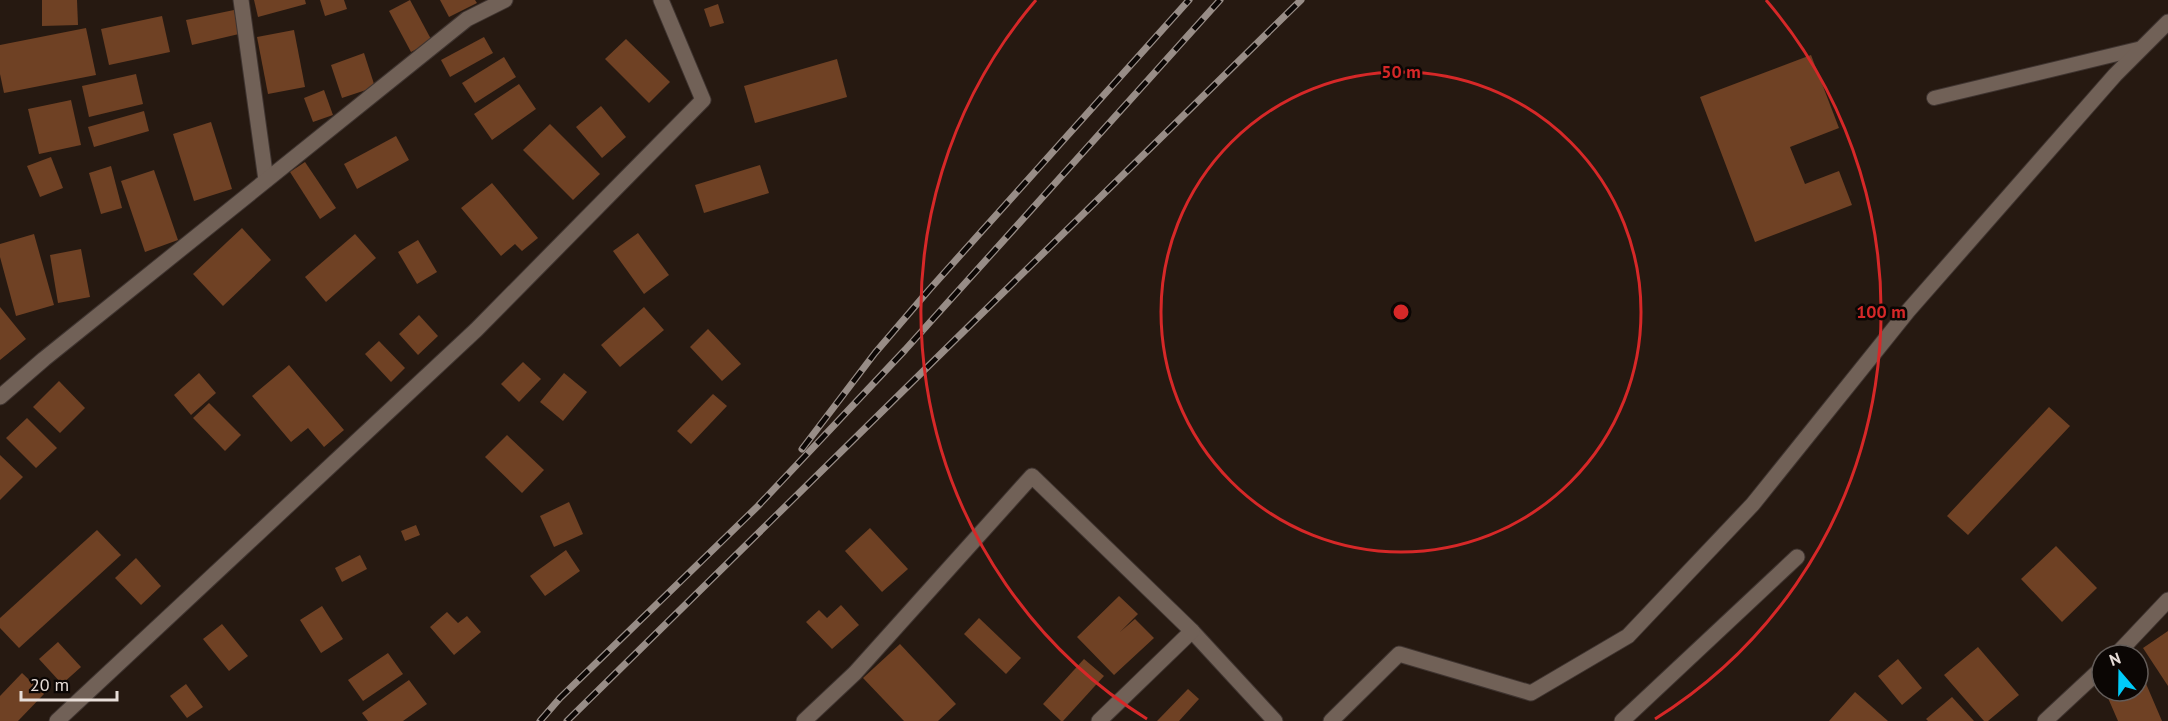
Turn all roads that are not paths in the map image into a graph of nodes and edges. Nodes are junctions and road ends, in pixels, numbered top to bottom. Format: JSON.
{"nodes":[{"id":1,"x":241,"y":0,"type":"edge"},
{"id":2,"x":505,"y":0,"type":"edge"},
{"id":3,"x":661,"y":0,"type":"edge"},
{"id":4,"x":2168,"y":22,"type":"edge"},
{"id":5,"x":2142,"y":48,"type":"junction"},
{"id":6,"x":1934,"y":98,"type":"dead end"},
{"id":7,"x":267,"y":180,"type":"junction"},
{"id":8,"x":0,"y":397,"type":"edge"},
{"id":9,"x":1797,"y":557,"type":"dead end"},
{"id":10,"x":2168,"y":600,"type":"edge"},
{"id":11,"x":1192,"y":631,"type":"junction"},
{"id":12,"x":2127,"y":643,"type":"edge"},
{"id":13,"x":2090,"y":679,"type":"edge"},
{"id":14,"x":57,"y":721,"type":"edge"},
{"id":15,"x":804,"y":721,"type":"edge"},
{"id":16,"x":1099,"y":721,"type":"edge"},
{"id":17,"x":1275,"y":721,"type":"edge"},
{"id":18,"x":1331,"y":721,"type":"edge"},
{"id":19,"x":1622,"y":721,"type":"edge"},
{"id":20,"x":2045,"y":721,"type":"edge"}],
"edges":[{"from":1,"to":7,"type":"street"},
{"from":2,"to":7,"type":"street"},
{"from":3,"to":14,"type":"street"},
{"from":4,"to":5,"type":"street"},
{"from":5,"to":6,"type":"lane"},
{"from":5,"to":18,"type":"street"},
{"from":7,"to":8,"type":"street"},
{"from":9,"to":19,"type":"street"},
{"from":10,"to":12,"type":"street"},
{"from":11,"to":15,"type":"street"},
{"from":11,"to":16,"type":"street"},
{"from":11,"to":17,"type":"street"},
{"from":13,"to":20,"type":"street"}]}
